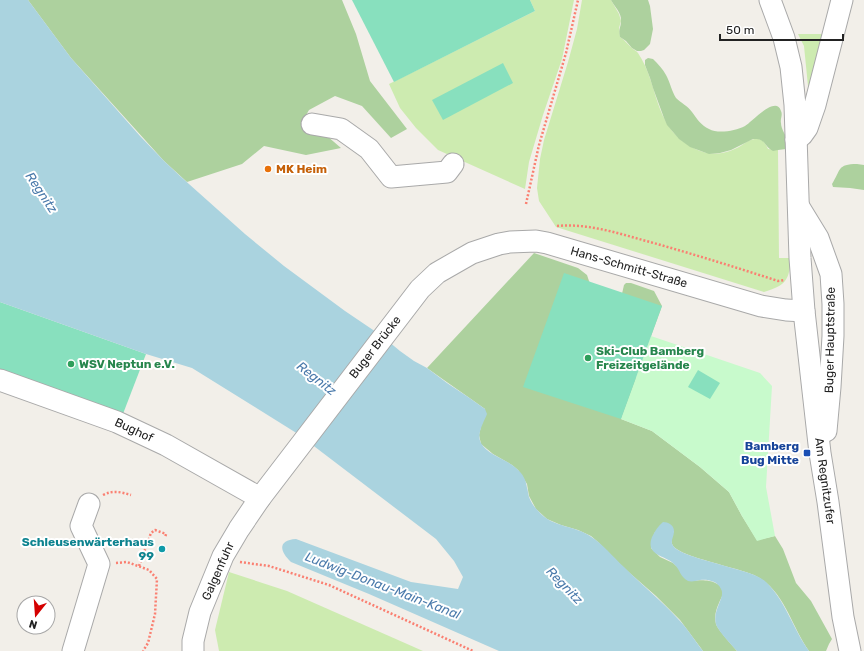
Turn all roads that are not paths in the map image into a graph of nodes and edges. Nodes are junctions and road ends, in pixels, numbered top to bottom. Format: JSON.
{"nodes":[{"id":1,"x":770,"y":0,"type":"edge"},
{"id":2,"x":842,"y":0,"type":"edge"},
{"id":3,"x":312,"y":124,"type":"dead end"},
{"id":4,"x":796,"y":140,"type":"junction"},
{"id":5,"x":453,"y":164,"type":"dead end"},
{"id":6,"x":798,"y":206,"type":"junction"},
{"id":7,"x":455,"y":262,"type":"joint"},
{"id":8,"x":804,"y":311,"type":"junction"},
{"id":9,"x":0,"y":380,"type":"edge"},
{"id":10,"x":821,"y":458,"type":"junction"},
{"id":11,"x":260,"y":498,"type":"junction"},
{"id":12,"x":89,"y":504,"type":"road end"},
{"id":13,"x":73,"y":651,"type":"edge"},
{"id":14,"x":193,"y":651,"type":"edge"},
{"id":15,"x":850,"y":651,"type":"edge"}],
"edges":[{"from":1,"to":4,"type":"street"},
{"from":2,"to":4,"type":"street"},
{"from":3,"to":5,"type":"street"},
{"from":4,"to":6,"type":"street"},
{"from":6,"to":8,"type":"street"},
{"from":6,"to":10,"type":"street","name":"Buger Hauptstraße"},
{"from":7,"to":8,"type":"street","name":"Hans-Schmitt-Straße"},
{"from":7,"to":11,"type":"street","name":"Buger Brücke"},
{"from":8,"to":10,"type":"street","name":"Am Regnitzufer"},
{"from":9,"to":11,"type":"street","name":"Bughof"},
{"from":10,"to":15,"type":"street","name":"Am Regnitzufer"},
{"from":11,"to":14,"type":"street","name":"Galgenfuhr"},
{"from":12,"to":13,"type":"street"}]}
